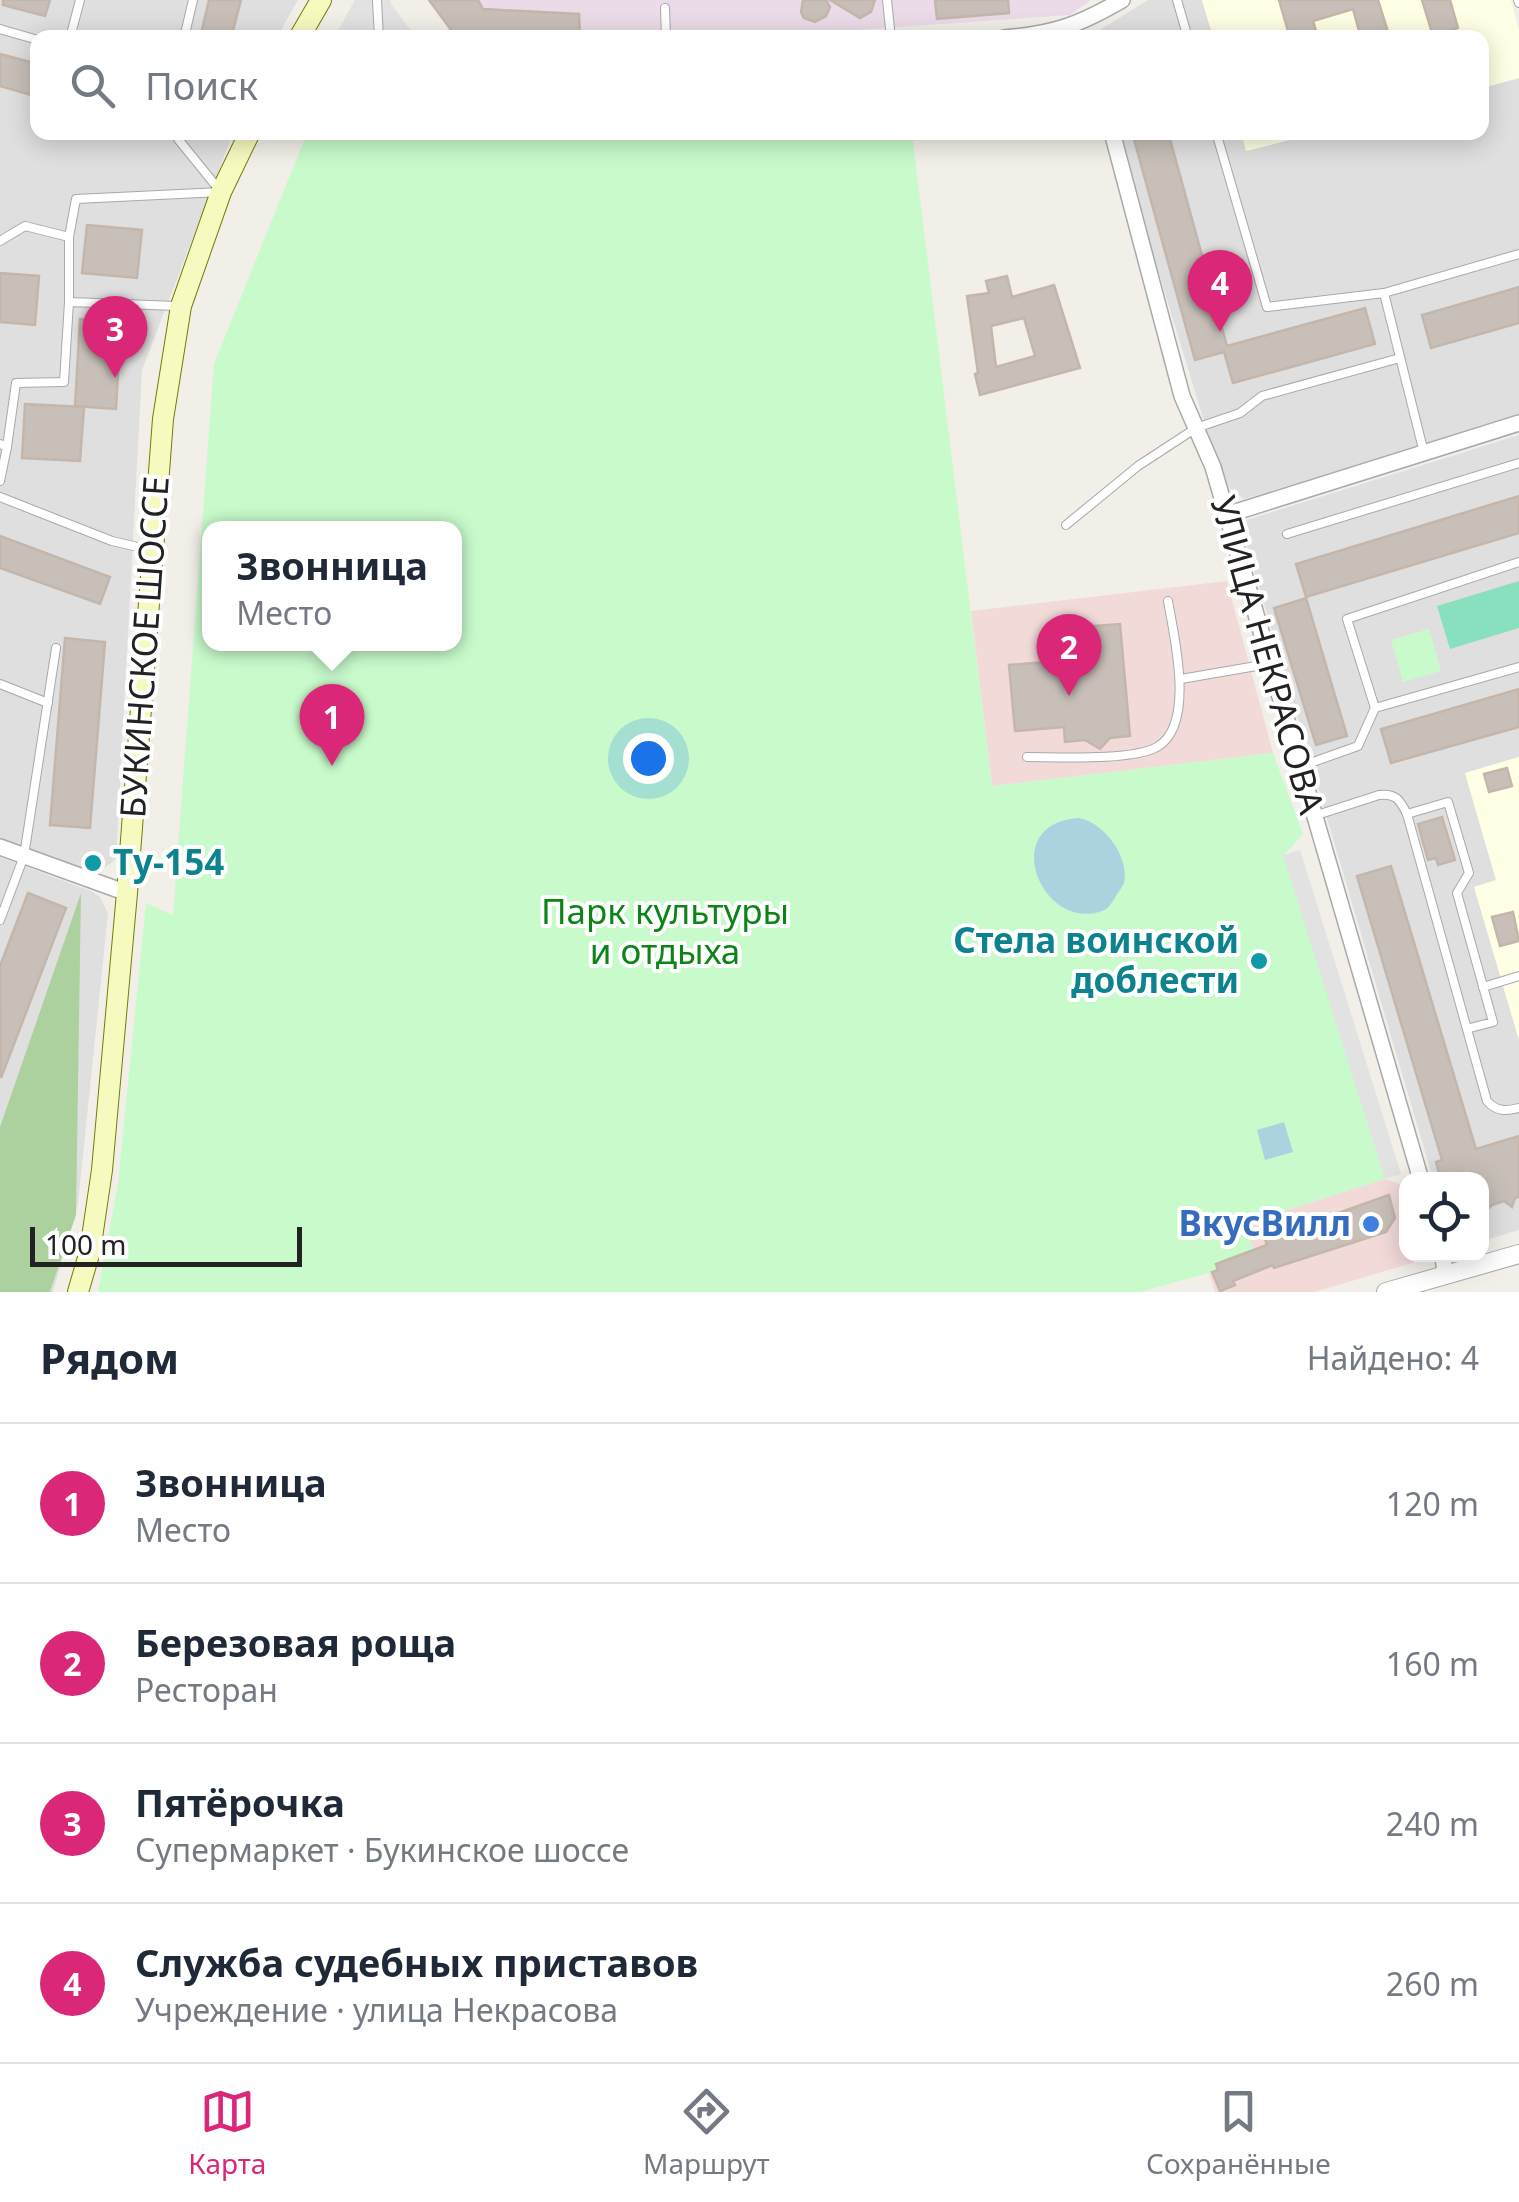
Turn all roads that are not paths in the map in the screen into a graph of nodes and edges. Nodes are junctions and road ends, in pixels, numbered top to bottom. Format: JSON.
{"nodes":[{"id":1,"x":80,"y":0,"type":"edge"},
{"id":2,"x":193,"y":0,"type":"edge"},
{"id":3,"x":321,"y":0,"type":"edge"},
{"id":4,"x":377,"y":0,"type":"edge"},
{"id":5,"x":887,"y":0,"type":"edge"},
{"id":6,"x":1122,"y":0,"type":"edge"},
{"id":7,"x":1177,"y":0,"type":"edge"},
{"id":8,"x":1102,"y":6,"type":"edge"},
{"id":9,"x":665,"y":8,"type":"dead end"},
{"id":10,"x":0,"y":30,"type":"edge"},
{"id":11,"x":72,"y":30,"type":"edge"},
{"id":12,"x":186,"y":30,"type":"edge"},
{"id":13,"x":304,"y":30,"type":"edge"},
{"id":14,"x":379,"y":30,"type":"edge"},
{"id":15,"x":666,"y":30,"type":"edge"},
{"id":16,"x":890,"y":30,"type":"edge"},
{"id":17,"x":1060,"y":30,"type":"edge"},
{"id":18,"x":1186,"y":30,"type":"edge"},
{"id":19,"x":30,"y":38,"type":"edge"},
{"id":20,"x":179,"y":140,"type":"edge"},
{"id":21,"x":246,"y":140,"type":"edge"},
{"id":22,"x":1114,"y":140,"type":"edge"},
{"id":23,"x":1218,"y":140,"type":"edge"},
{"id":24,"x":221,"y":192,"type":"junction"},
{"id":25,"x":69,"y":237,"type":"junction"},
{"id":26,"x":0,"y":241,"type":"edge"},
{"id":27,"x":1519,"y":254,"type":"edge"},
{"id":28,"x":1384,"y":293,"type":"junction"},
{"id":29,"x":70,"y":302,"type":"junction"},
{"id":30,"x":181,"y":306,"type":"junction"},
{"id":31,"x":1400,"y":358,"type":"junction"},
{"id":32,"x":1519,"y":423,"type":"edge"},
{"id":33,"x":1196,"y":428,"type":"junction"},
{"id":34,"x":4,"y":446,"type":"edge"},
{"id":35,"x":1424,"y":453,"type":"junction"},
{"id":36,"x":1519,"y":463,"type":"edge"},
{"id":37,"x":0,"y":481,"type":"edge"},
{"id":38,"x":0,"y":498,"type":"edge"},
{"id":39,"x":1226,"y":515,"type":"junction"},
{"id":40,"x":1066,"y":525,"type":"dead end"},
{"id":41,"x":1287,"y":534,"type":"dead end"},
{"id":42,"x":151,"y":550,"type":"junction"},
{"id":43,"x":1519,"y":562,"type":"edge"},
{"id":44,"x":1168,"y":601,"type":"dead end"},
{"id":45,"x":56,"y":648,"type":"dead end"},
{"id":46,"x":1268,"y":664,"type":"junction"},
{"id":47,"x":1519,"y":667,"type":"edge"},
{"id":48,"x":1182,"y":679,"type":"junction"},
{"id":49,"x":0,"y":684,"type":"edge"},
{"id":50,"x":48,"y":703,"type":"junction"},
{"id":51,"x":1376,"y":708,"type":"junction"},
{"id":52,"x":1027,"y":757,"type":"dead end"},
{"id":53,"x":1299,"y":767,"type":"junction"},
{"id":54,"x":1407,"y":814,"type":"junction"},
{"id":55,"x":1314,"y":816,"type":"junction"},
{"id":56,"x":0,"y":847,"type":"edge"},
{"id":57,"x":24,"y":856,"type":"junction"},
{"id":58,"x":127,"y":894,"type":"junction"},
{"id":59,"x":0,"y":920,"type":"edge"},
{"id":60,"x":1519,"y":976,"type":"edge"},
{"id":61,"x":1483,"y":987,"type":"junction"},
{"id":62,"x":1470,"y":1028,"type":"junction"},
{"id":63,"x":1519,"y":1108,"type":"edge"},
{"id":64,"x":1420,"y":1172,"type":"edge"},
{"id":65,"x":1519,"y":1254,"type":"edge"},
{"id":66,"x":1444,"y":1262,"type":"edge"},
{"id":67,"x":1445,"y":1276,"type":"junction"},
{"id":68,"x":1421,"y":1287,"type":"edge"},
{"id":69,"x":78,"y":1292,"type":"edge"},
{"id":70,"x":1386,"y":1292,"type":"edge"}],
"edges":[{"from":1,"to":11,"type":"lane"},
{"from":2,"to":12,"type":"lane"},
{"from":3,"to":13,"type":"main road"},
{"from":4,"to":14,"type":"lane"},
{"from":5,"to":16,"type":"lane"},
{"from":6,"to":8,"type":"street"},
{"from":7,"to":18,"type":"lane"},
{"from":8,"to":17,"type":"street"},
{"from":9,"to":15,"type":"lane"},
{"from":10,"to":19,"type":"lane"},
{"from":20,"to":24,"type":"lane"},
{"from":21,"to":24,"type":"main road","name":"БУКИНСКОЕ ШОССЕ"},
{"from":22,"to":33,"type":"street","name":"УЛИЦА НЕКРАСОВА"},
{"from":23,"to":28,"type":"lane"},
{"from":24,"to":25,"type":"lane"},
{"from":24,"to":30,"type":"main road","name":"БУКИНСКОЕ ШОССЕ"},
{"from":25,"to":26,"type":"lane"},
{"from":25,"to":29,"type":"lane"},
{"from":27,"to":28,"type":"lane"},
{"from":28,"to":31,"type":"lane"},
{"from":29,"to":30,"type":"lane"},
{"from":29,"to":34,"type":"lane"},
{"from":30,"to":42,"type":"main road","name":"БУКИНСКОЕ ШОССЕ"},
{"from":31,"to":33,"type":"lane"},
{"from":31,"to":35,"type":"lane"},
{"from":32,"to":35,"type":"street"},
{"from":33,"to":39,"type":"street","name":"УЛИЦА НЕКРАСОВА"},
{"from":33,"to":40,"type":"lane"},
{"from":34,"to":37,"type":"lane"},
{"from":35,"to":39,"type":"street"},
{"from":36,"to":41,"type":"lane"},
{"from":38,"to":42,"type":"lane"},
{"from":39,"to":46,"type":"street","name":"УЛИЦА НЕКРАСОВА"},
{"from":42,"to":58,"type":"main road","name":"БУКИНСКОЕ ШОССЕ"},
{"from":43,"to":51,"type":"lane"},
{"from":44,"to":48,"type":"lane"},
{"from":45,"to":50,"type":"lane"},
{"from":46,"to":48,"type":"lane"},
{"from":46,"to":53,"type":"street","name":"УЛИЦА НЕКРАСОВА"},
{"from":47,"to":51,"type":"lane"},
{"from":48,"to":52,"type":"lane"},
{"from":49,"to":50,"type":"lane"},
{"from":50,"to":57,"type":"lane"},
{"from":51,"to":53,"type":"lane"},
{"from":53,"to":55,"type":"street","name":"УЛИЦА НЕКРАСОВА"},
{"from":54,"to":55,"type":"lane"},
{"from":54,"to":61,"type":"lane"},
{"from":54,"to":62,"type":"lane"},
{"from":55,"to":64,"type":"street","name":"УЛИЦА НЕКРАСОВА"},
{"from":56,"to":57,"type":"street"},
{"from":57,"to":58,"type":"street"},
{"from":57,"to":59,"type":"lane"},
{"from":58,"to":69,"type":"main road","name":"БУКИНСКОЕ ШОССЕ"},
{"from":60,"to":61,"type":"lane"},
{"from":61,"to":62,"type":"lane"},
{"from":62,"to":63,"type":"lane"},
{"from":65,"to":67,"type":"street"},
{"from":66,"to":67,"type":"street"},
{"from":67,"to":68,"type":"street"},
{"from":68,"to":70,"type":"street"}]}
